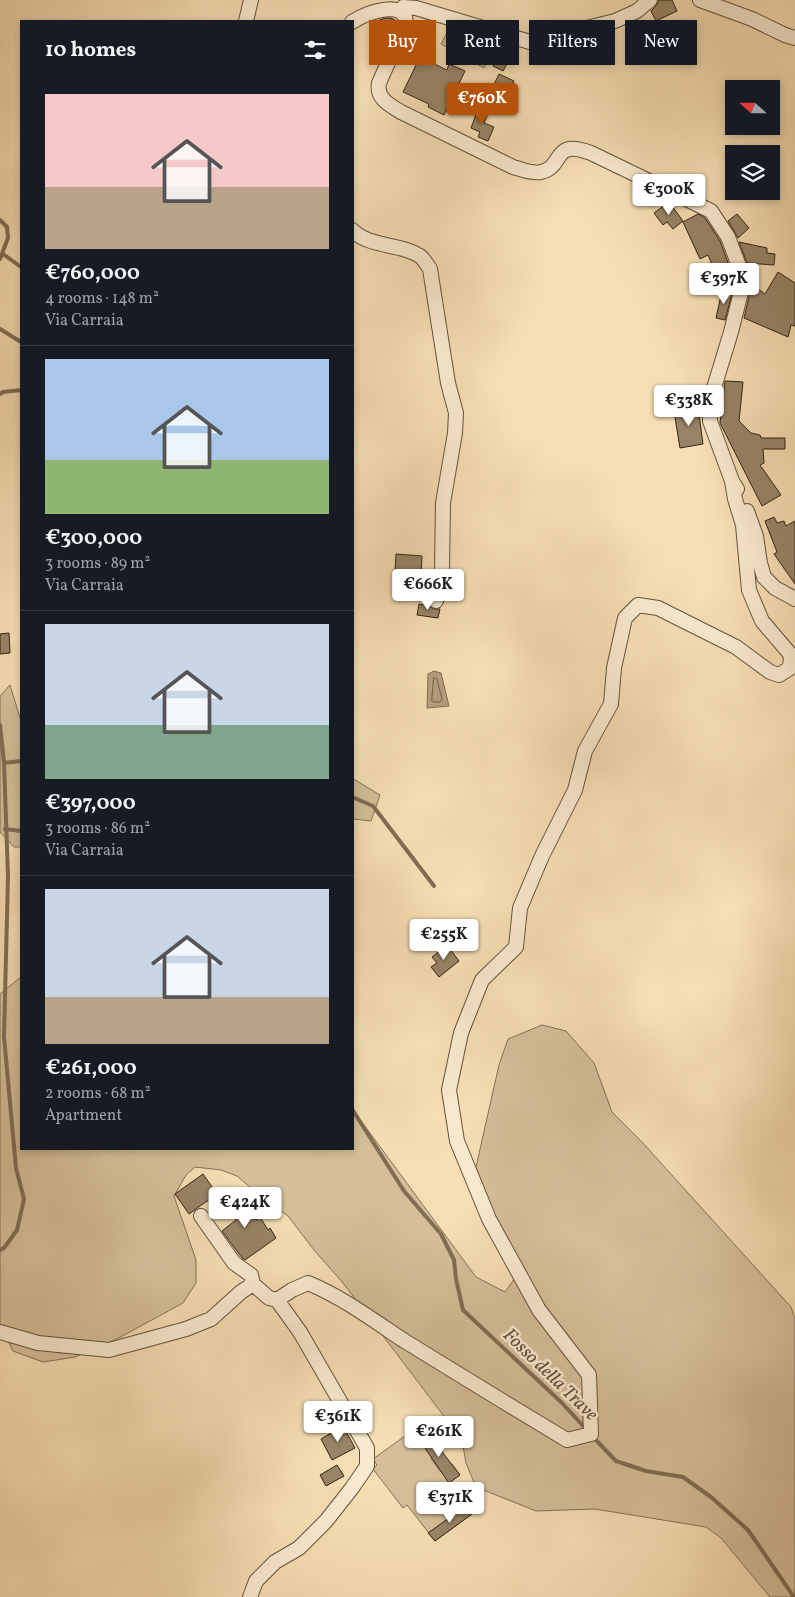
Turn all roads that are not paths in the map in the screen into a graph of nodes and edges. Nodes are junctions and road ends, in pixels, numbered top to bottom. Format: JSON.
{"nodes":[{"id":1,"x":251,"y":0,"type":"edge"},
{"id":2,"x":650,"y":0,"type":"edge"},
{"id":3,"x":700,"y":0,"type":"edge"},
{"id":4,"x":404,"y":7,"type":"junction"},
{"id":5,"x":246,"y":20,"type":"edge"},
{"id":6,"x":354,"y":21,"type":"edge"},
{"id":7,"x":795,"y":38,"type":"edge"},
{"id":8,"x":354,"y":232,"type":"edge"},
{"id":9,"x":732,"y":481,"type":"junction"},
{"id":10,"x":795,"y":599,"type":"edge"},
{"id":11,"x":436,"y":601,"type":"dead end"},
{"id":12,"x":201,"y":1216,"type":"dead end"},
{"id":13,"x":253,"y":1284,"type":"junction"},
{"id":14,"x":277,"y":1300,"type":"junction"},
{"id":15,"x":0,"y":1332,"type":"edge"},
{"id":16,"x":250,"y":1597,"type":"edge"}],
"edges":[{"from":1,"to":5,"type":"street"},
{"from":2,"to":4,"type":"street"},
{"from":3,"to":7,"type":"street"},
{"from":4,"to":6,"type":"street"},
{"from":4,"to":9,"type":"street"},
{"from":8,"to":11,"type":"street"},
{"from":9,"to":10,"type":"street"},
{"from":9,"to":14,"type":"street"},
{"from":12,"to":13,"type":"street"},
{"from":13,"to":14,"type":"street"},
{"from":13,"to":15,"type":"street"},
{"from":14,"to":16,"type":"street"}]}
